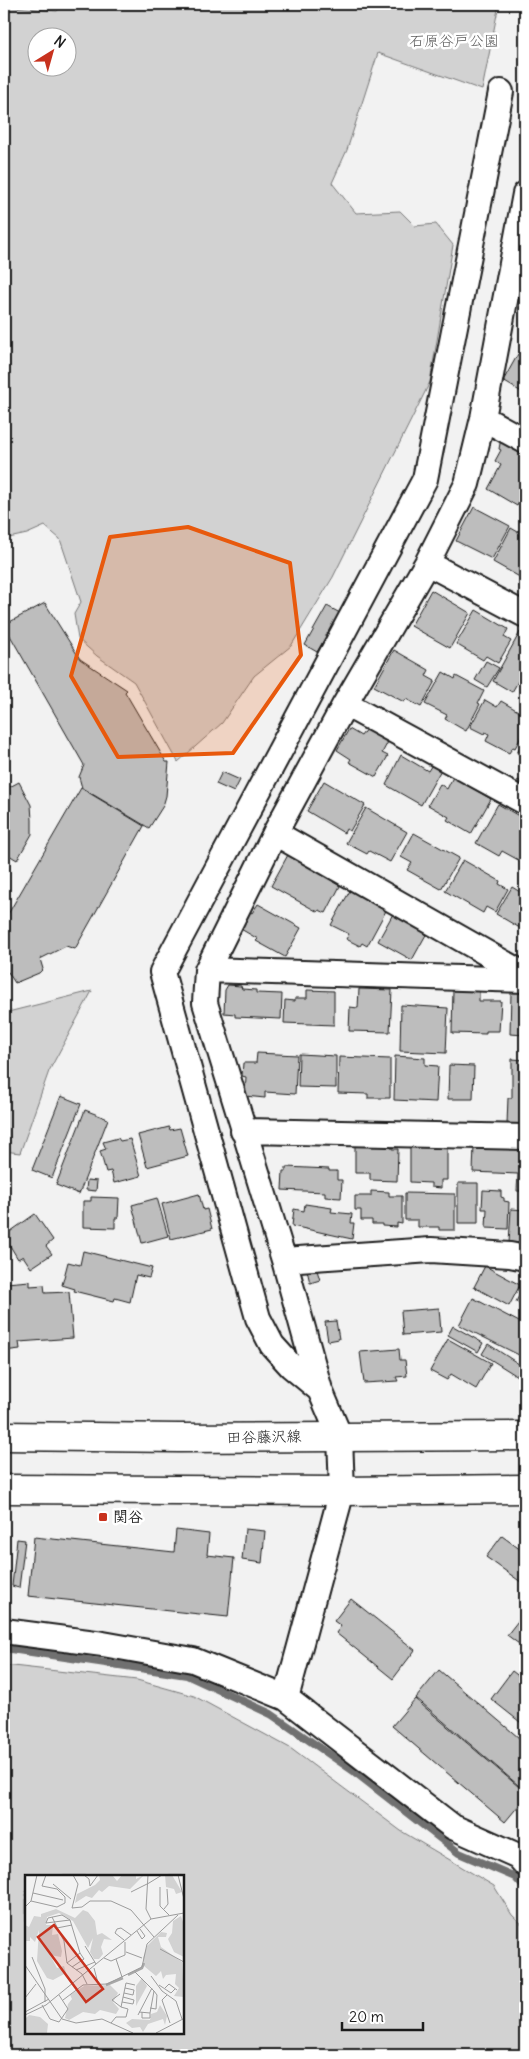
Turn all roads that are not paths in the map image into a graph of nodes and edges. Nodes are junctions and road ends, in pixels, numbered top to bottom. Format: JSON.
{"nodes":[{"id":1,"x":502,"y":92,"type":"dead end"},
{"id":2,"x":525,"y":194,"type":"edge"},
{"id":3,"x":519,"y":264,"type":"edge"},
{"id":4,"x":483,"y":418,"type":"junction"},
{"id":5,"x":525,"y":441,"type":"edge"},
{"id":6,"x":427,"y":562,"type":"junction"},
{"id":7,"x":525,"y":615,"type":"edge"},
{"id":8,"x":345,"y":704,"type":"junction"},
{"id":9,"x":525,"y":802,"type":"edge"},
{"id":10,"x":275,"y":833,"type":"junction"},
{"id":11,"x":207,"y":970,"type":"junction"},
{"id":12,"x":525,"y":975,"type":"edge"},
{"id":13,"x":525,"y":980,"type":"edge"},
{"id":14,"x":244,"y":1131,"type":"junction"},
{"id":15,"x":525,"y":1137,"type":"edge"},
{"id":16,"x":525,"y":1258,"type":"edge"},
{"id":17,"x":284,"y":1260,"type":"junction"},
{"id":18,"x":320,"y":1390,"type":"junction"},
{"id":19,"x":4,"y":1436,"type":"edge"},
{"id":20,"x":525,"y":1436,"type":"edge"},
{"id":21,"x":340,"y":1437,"type":"junction"},
{"id":22,"x":4,"y":1488,"type":"edge"},
{"id":23,"x":525,"y":1489,"type":"edge"},
{"id":24,"x":342,"y":1491,"type":"junction"},
{"id":25,"x":4,"y":1631,"type":"edge"},
{"id":26,"x":286,"y":1698,"type":"junction"},
{"id":27,"x":523,"y":1854,"type":"edge"}],
"edges":[{"from":1,"to":18,"type":"street"},
{"from":2,"to":3,"type":"street"},
{"from":3,"to":4,"type":"street"},
{"from":4,"to":5,"type":"street"},
{"from":4,"to":6,"type":"street"},
{"from":6,"to":7,"type":"street"},
{"from":6,"to":8,"type":"street"},
{"from":8,"to":9,"type":"street"},
{"from":8,"to":10,"type":"street"},
{"from":10,"to":11,"type":"street"},
{"from":10,"to":12,"type":"street"},
{"from":11,"to":13,"type":"street"},
{"from":11,"to":14,"type":"street"},
{"from":14,"to":15,"type":"street"},
{"from":14,"to":17,"type":"street"},
{"from":16,"to":17,"type":"street"},
{"from":17,"to":18,"type":"street"},
{"from":18,"to":21,"type":"street"},
{"from":19,"to":21,"type":"main road","name":"田谷藤沢線"},
{"from":20,"to":21,"type":"main road","name":"田谷藤沢線"},
{"from":21,"to":24,"type":"street"},
{"from":22,"to":24,"type":"main road"},
{"from":23,"to":24,"type":"main road"},
{"from":24,"to":26,"type":"street"},
{"from":25,"to":26,"type":"street"},
{"from":26,"to":27,"type":"street"}]}
